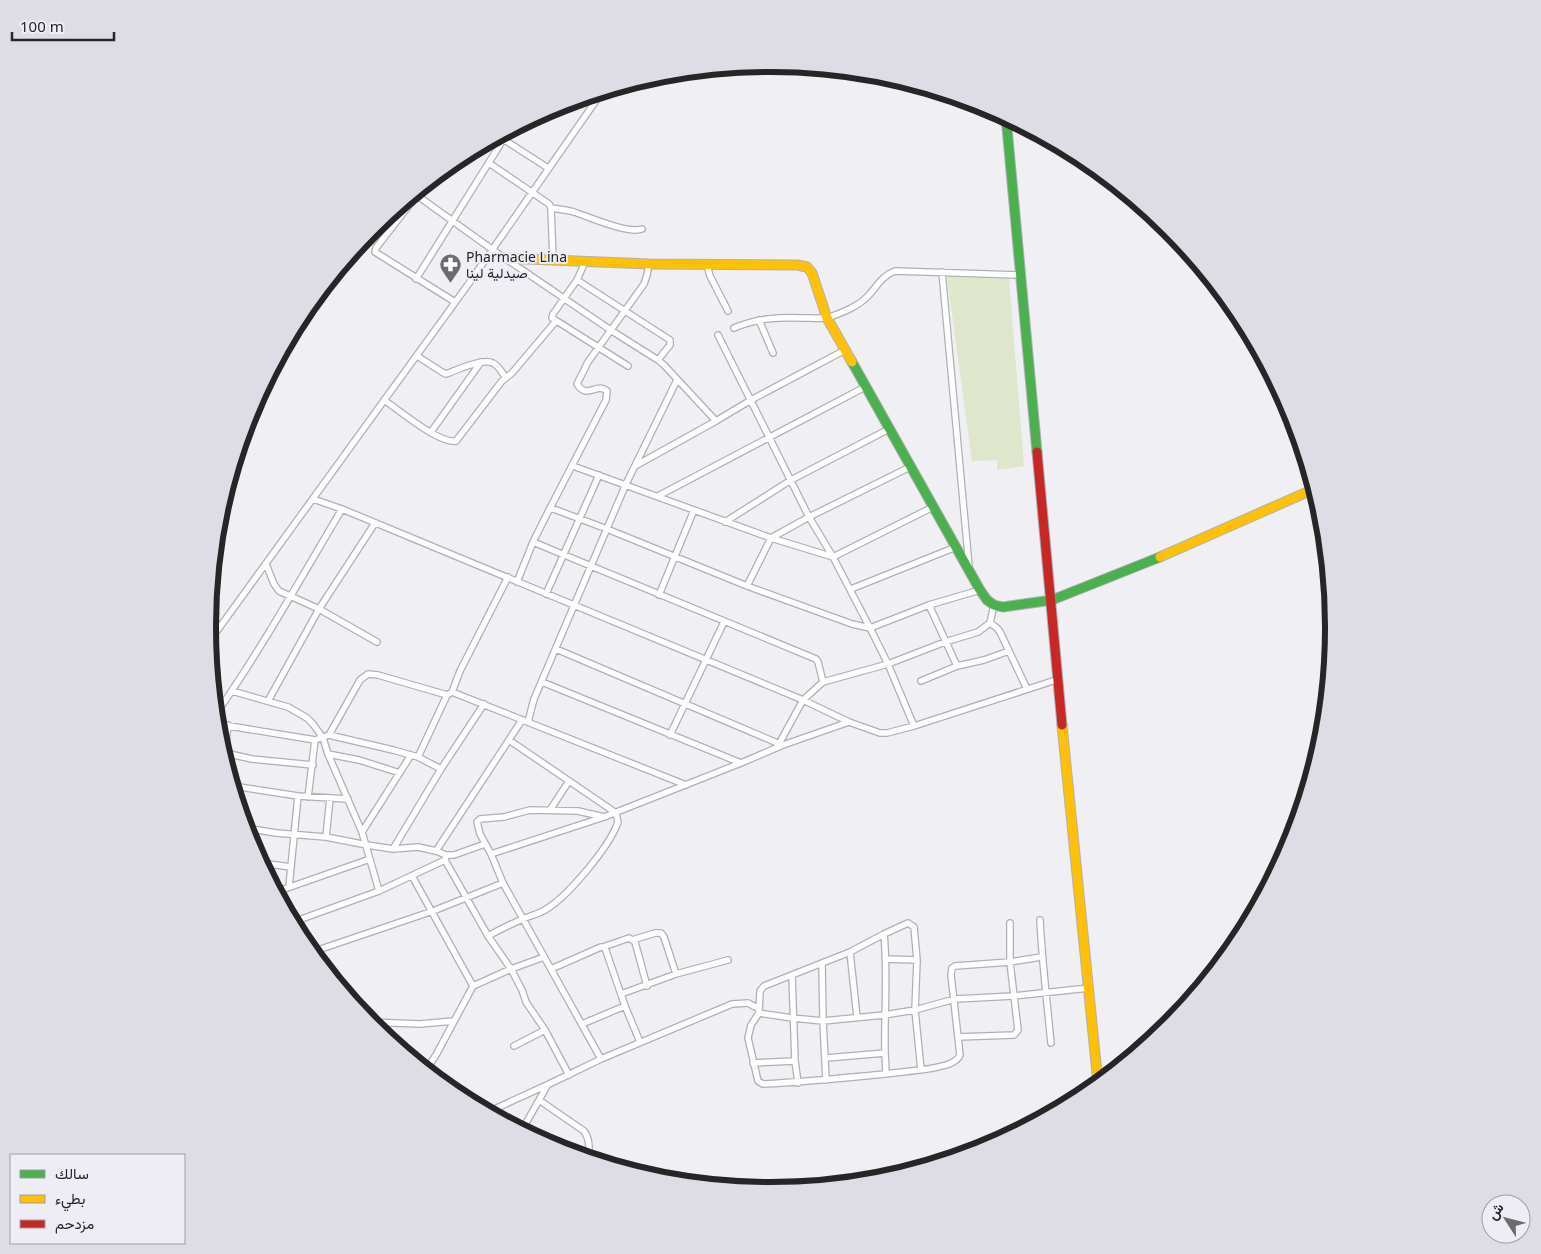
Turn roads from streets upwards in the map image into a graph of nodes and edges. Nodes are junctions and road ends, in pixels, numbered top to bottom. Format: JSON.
{"nodes":[{"id":1,"x":596,"y":101,"type":"edge"},
{"id":2,"x":1007,"y":126,"type":"edge"},
{"id":3,"x":505,"y":140,"type":"edge"},
{"id":4,"x":501,"y":143,"type":"edge"},
{"id":5,"x":489,"y":163,"type":"junction"},
{"id":6,"x":548,"y":168,"type":"junction"},
{"id":7,"x":532,"y":192,"type":"junction"},
{"id":8,"x":421,"y":197,"type":"edge"},
{"id":9,"x":551,"y":208,"type":"junction"},
{"id":10,"x":403,"y":212,"type":"edge"},
{"id":11,"x":452,"y":220,"type":"junction"},
{"id":12,"x":642,"y":229,"type":"dead end"},
{"id":13,"x":493,"y":250,"type":"junction"},
{"id":14,"x":504,"y":258,"type":"junction"},
{"id":15,"x":553,"y":260,"type":"junction"},
{"id":16,"x":585,"y":262,"type":"junction"},
{"id":17,"x":649,"y":264,"type":"junction"},
{"id":18,"x":707,"y":265,"type":"junction"},
{"id":19,"x":942,"y":272,"type":"junction"},
{"id":20,"x":1021,"y":275,"type":"junction"},
{"id":21,"x":416,"y":279,"type":"junction"},
{"id":22,"x":577,"y":280,"type":"junction"},
{"id":23,"x":565,"y":298,"type":"junction"},
{"id":24,"x":456,"y":302,"type":"junction"},
{"id":25,"x":625,"y":310,"type":"junction"},
{"id":26,"x":728,"y":311,"type":"dead end"},
{"id":27,"x":827,"y":318,"type":"junction"},
{"id":28,"x":760,"y":320,"type":"junction"},
{"id":29,"x":556,"y":322,"type":"junction"},
{"id":30,"x":734,"y":328,"type":"dead end"},
{"id":31,"x":612,"y":331,"type":"junction"},
{"id":32,"x":718,"y":335,"type":"dead end"},
{"id":33,"x":598,"y":348,"type":"junction"},
{"id":34,"x":845,"y":350,"type":"junction"},
{"id":35,"x":772,"y":353,"type":"dead end"},
{"id":36,"x":417,"y":356,"type":"junction"},
{"id":37,"x":658,"y":360,"type":"junction"},
{"id":38,"x":481,"y":362,"type":"junction"},
{"id":39,"x":628,"y":366,"type":"dead end"},
{"id":40,"x":506,"y":378,"type":"junction"},
{"id":41,"x":677,"y":380,"type":"junction"},
{"id":42,"x":866,"y":387,"type":"junction"},
{"id":43,"x":384,"y":400,"type":"junction"},
{"id":44,"x":751,"y":400,"type":"junction"},
{"id":45,"x":716,"y":421,"type":"junction"},
{"id":46,"x":889,"y":429,"type":"junction"},
{"id":47,"x":431,"y":432,"type":"junction"},
{"id":48,"x":770,"y":437,"type":"junction"},
{"id":49,"x":572,"y":466,"type":"junction"},
{"id":50,"x":635,"y":466,"type":"junction"},
{"id":51,"x":910,"y":467,"type":"junction"},
{"id":52,"x":599,"y":475,"type":"junction"},
{"id":53,"x":791,"y":480,"type":"junction"},
{"id":54,"x":626,"y":484,"type":"junction"},
{"id":55,"x":1308,"y":492,"type":"edge"},
{"id":56,"x":658,"y":496,"type":"junction"},
{"id":57,"x":313,"y":499,"type":"junction"},
{"id":58,"x":550,"y":508,"type":"junction"},
{"id":59,"x":933,"y":508,"type":"junction"},
{"id":60,"x":342,"y":509,"type":"junction"},
{"id":61,"x":694,"y":510,"type":"junction"},
{"id":62,"x":809,"y":517,"type":"junction"},
{"id":63,"x":579,"y":519,"type":"junction"},
{"id":64,"x":725,"y":522,"type":"junction"},
{"id":65,"x":375,"y":523,"type":"junction"},
{"id":66,"x":607,"y":529,"type":"junction"},
{"id":67,"x":771,"y":538,"type":"junction"},
{"id":68,"x":533,"y":542,"type":"junction"},
{"id":69,"x":956,"y":547,"type":"junction"},
{"id":70,"x":563,"y":555,"type":"junction"},
{"id":71,"x":675,"y":556,"type":"junction"},
{"id":72,"x":833,"y":558,"type":"junction"},
{"id":73,"x":266,"y":564,"type":"junction"},
{"id":74,"x":592,"y":566,"type":"junction"},
{"id":75,"x":969,"y":571,"type":"junction"},
{"id":76,"x":508,"y":577,"type":"junction"},
{"id":77,"x":517,"y":582,"type":"junction"},
{"id":78,"x":747,"y":586,"type":"junction"},
{"id":79,"x":850,"y":590,"type":"junction"},
{"id":80,"x":980,"y":590,"type":"junction"},
{"id":81,"x":546,"y":594,"type":"junction"},
{"id":82,"x":659,"y":594,"type":"junction"},
{"id":83,"x":290,"y":596,"type":"junction"},
{"id":84,"x":1052,"y":600,"type":"junction"},
{"id":85,"x":574,"y":605,"type":"junction"},
{"id":86,"x":994,"y":605,"type":"junction"},
{"id":87,"x":929,"y":606,"type":"junction"},
{"id":88,"x":318,"y":609,"type":"junction"},
{"id":89,"x":724,"y":622,"type":"junction"},
{"id":90,"x":990,"y":623,"type":"junction"},
{"id":91,"x":870,"y":628,"type":"junction"},
{"id":92,"x":216,"y":632,"type":"edge"},
{"id":93,"x":377,"y":642,"type":"dead end"},
{"id":94,"x":945,"y":642,"type":"junction"},
{"id":95,"x":556,"y":649,"type":"junction"},
{"id":96,"x":1009,"y":651,"type":"junction"},
{"id":97,"x":706,"y":660,"type":"junction"},
{"id":98,"x":888,"y":664,"type":"junction"},
{"id":99,"x":957,"y":666,"type":"junction"},
{"id":100,"x":1059,"y":679,"type":"junction"},
{"id":101,"x":921,"y":681,"type":"dead end"},
{"id":102,"x":542,"y":682,"type":"junction"},
{"id":103,"x":823,"y":682,"type":"junction"},
{"id":104,"x":1027,"y":689,"type":"junction"},
{"id":105,"x":232,"y":691,"type":"junction"},
{"id":106,"x":450,"y":694,"type":"junction"},
{"id":107,"x":803,"y":700,"type":"junction"},
{"id":108,"x":268,"y":702,"type":"junction"},
{"id":109,"x":686,"y":703,"type":"junction"},
{"id":110,"x":484,"y":704,"type":"junction"},
{"id":111,"x":222,"y":705,"type":"edge"},
{"id":112,"x":525,"y":721,"type":"junction"},
{"id":113,"x":849,"y":722,"type":"junction"},
{"id":114,"x":228,"y":725,"type":"joint"},
{"id":115,"x":914,"y":726,"type":"junction"},
{"id":116,"x":227,"y":735,"type":"edge"},
{"id":117,"x":670,"y":735,"type":"junction"},
{"id":118,"x":326,"y":737,"type":"junction"},
{"id":119,"x":315,"y":740,"type":"junction"},
{"id":120,"x":509,"y":740,"type":"junction"},
{"id":121,"x":781,"y":744,"type":"junction"},
{"id":122,"x":328,"y":754,"type":"junction"},
{"id":123,"x":411,"y":755,"type":"junction"},
{"id":124,"x":232,"y":756,"type":"edge"},
{"id":125,"x":418,"y":757,"type":"junction"},
{"id":126,"x":741,"y":763,"type":"junction"},
{"id":127,"x":313,"y":765,"type":"junction"},
{"id":128,"x":441,"y":769,"type":"junction"},
{"id":129,"x":400,"y":773,"type":"junction"},
{"id":130,"x":569,"y":782,"type":"junction"},
{"id":131,"x":686,"y":785,"type":"junction"},
{"id":132,"x":240,"y":787,"type":"edge"},
{"id":133,"x":298,"y":796,"type":"junction"},
{"id":134,"x":308,"y":797,"type":"junction"},
{"id":135,"x":330,"y":798,"type":"junction"},
{"id":136,"x":348,"y":799,"type":"junction"},
{"id":137,"x":550,"y":810,"type":"junction"},
{"id":138,"x":616,"y":813,"type":"junction"},
{"id":139,"x":604,"y":818,"type":"junction"},
{"id":140,"x":254,"y":830,"type":"edge"},
{"id":141,"x":362,"y":832,"type":"junction"},
{"id":142,"x":295,"y":835,"type":"junction"},
{"id":143,"x":326,"y":837,"type":"junction"},
{"id":144,"x":485,"y":844,"type":"junction"},
{"id":145,"x":367,"y":845,"type":"junction"},
{"id":146,"x":393,"y":849,"type":"junction"},
{"id":147,"x":436,"y":851,"type":"junction"},
{"id":148,"x":491,"y":854,"type":"junction"},
{"id":149,"x":446,"y":857,"type":"junction"},
{"id":150,"x":370,"y":859,"type":"junction"},
{"id":151,"x":269,"y":864,"type":"edge"},
{"id":152,"x":291,"y":866,"type":"junction"},
{"id":153,"x":412,"y":876,"type":"junction"},
{"id":154,"x":503,"y":883,"type":"junction"},
{"id":155,"x":289,"y":887,"type":"junction"},
{"id":156,"x":282,"y":890,"type":"edge"},
{"id":157,"x":379,"y":891,"type":"junction"},
{"id":158,"x":466,"y":897,"type":"junction"},
{"id":159,"x":433,"y":912,"type":"junction"},
{"id":160,"x":523,"y":919,"type":"junction"},
{"id":161,"x":300,"y":920,"type":"edge"},
{"id":162,"x":1040,"y":920,"type":"dead end"},
{"id":163,"x":1010,"y":923,"type":"dead end"},
{"id":164,"x":884,"y":934,"type":"junction"},
{"id":165,"x":488,"y":936,"type":"junction"},
{"id":166,"x":632,"y":940,"type":"junction"},
{"id":167,"x":603,"y":947,"type":"junction"},
{"id":168,"x":320,"y":949,"type":"edge"},
{"id":169,"x":850,"y":952,"type":"junction"},
{"id":170,"x":544,"y":957,"type":"junction"},
{"id":171,"x":1042,"y":957,"type":"junction"},
{"id":172,"x":886,"y":959,"type":"junction"},
{"id":173,"x":728,"y":960,"type":"dead end"},
{"id":174,"x":918,"y":960,"type":"junction"},
{"id":175,"x":1010,"y":962,"type":"junction"},
{"id":176,"x":822,"y":964,"type":"junction"},
{"id":177,"x":510,"y":969,"type":"junction"},
{"id":178,"x":551,"y":969,"type":"junction"},
{"id":179,"x":676,"y":974,"type":"junction"},
{"id":180,"x":792,"y":975,"type":"junction"},
{"id":181,"x":473,"y":986,"type":"junction"},
{"id":182,"x":647,"y":986,"type":"junction"},
{"id":183,"x":1089,"y":988,"type":"junction"},
{"id":184,"x":1046,"y":993,"type":"junction"},
{"id":185,"x":621,"y":994,"type":"junction"},
{"id":186,"x":1014,"y":996,"type":"junction"},
{"id":187,"x":954,"y":999,"type":"junction"},
{"id":188,"x":625,"y":1006,"type":"junction"},
{"id":189,"x":915,"y":1010,"type":"junction"},
{"id":190,"x":759,"y":1011,"type":"junction"},
{"id":191,"x":884,"y":1015,"type":"junction"},
{"id":192,"x":857,"y":1017,"type":"junction"},
{"id":193,"x":792,"y":1018,"type":"junction"},
{"id":194,"x":453,"y":1021,"type":"junction"},
{"id":195,"x":823,"y":1021,"type":"junction"},
{"id":196,"x":382,"y":1023,"type":"edge"},
{"id":197,"x":582,"y":1024,"type":"junction"},
{"id":198,"x":545,"y":1030,"type":"junction"},
{"id":199,"x":958,"y":1037,"type":"junction"},
{"id":200,"x":640,"y":1042,"type":"junction"},
{"id":201,"x":1050,"y":1043,"type":"dead end"},
{"id":202,"x":514,"y":1046,"type":"dead end"},
{"id":203,"x":885,"y":1053,"type":"junction"},
{"id":204,"x":826,"y":1058,"type":"junction"},
{"id":205,"x":600,"y":1059,"type":"junction"},
{"id":206,"x":794,"y":1061,"type":"junction"},
{"id":207,"x":753,"y":1063,"type":"junction"},
{"id":208,"x":430,"y":1064,"type":"edge"},
{"id":209,"x":921,"y":1070,"type":"junction"},
{"id":210,"x":886,"y":1073,"type":"junction"},
{"id":211,"x":569,"y":1075,"type":"junction"},
{"id":212,"x":1097,"y":1075,"type":"edge"},
{"id":213,"x":826,"y":1080,"type":"junction"},
{"id":214,"x":798,"y":1082,"type":"junction"},
{"id":215,"x":547,"y":1086,"type":"junction"},
{"id":216,"x":539,"y":1100,"type":"junction"},
{"id":217,"x":496,"y":1109,"type":"edge"},
{"id":218,"x":525,"y":1124,"type":"edge"},
{"id":219,"x":588,"y":1151,"type":"edge"}],
"edges":[{"from":1,"to":6,"type":"street"},
{"from":2,"to":20,"type":"street"},
{"from":3,"to":6,"type":"street"},
{"from":4,"to":5,"type":"street"},
{"from":5,"to":7,"type":"street"},
{"from":5,"to":11,"type":"street"},
{"from":6,"to":7,"type":"street"},
{"from":7,"to":9,"type":"street"},
{"from":7,"to":13,"type":"street"},
{"from":8,"to":11,"type":"street"},
{"from":9,"to":12,"type":"street"},
{"from":9,"to":15,"type":"street"},
{"from":10,"to":21,"type":"street"},
{"from":11,"to":13,"type":"street"},
{"from":11,"to":21,"type":"street"},
{"from":13,"to":14,"type":"street"},
{"from":13,"to":24,"type":"street"},
{"from":14,"to":15,"type":"street"},
{"from":14,"to":23,"type":"street"},
{"from":15,"to":16,"type":"street"},
{"from":16,"to":17,"type":"street"},
{"from":16,"to":22,"type":"street"},
{"from":17,"to":18,"type":"street"},
{"from":17,"to":25,"type":"street"},
{"from":18,"to":26,"type":"street"},
{"from":18,"to":27,"type":"street"},
{"from":19,"to":20,"type":"street"},
{"from":19,"to":27,"type":"street"},
{"from":19,"to":75,"type":"street"},
{"from":20,"to":84,"type":"street"},
{"from":21,"to":24,"type":"street"},
{"from":22,"to":23,"type":"street"},
{"from":22,"to":25,"type":"street"},
{"from":23,"to":29,"type":"street"},
{"from":23,"to":31,"type":"street"},
{"from":24,"to":36,"type":"street"},
{"from":25,"to":31,"type":"street"},
{"from":25,"to":37,"type":"street"},
{"from":27,"to":28,"type":"street"},
{"from":27,"to":34,"type":"street"},
{"from":28,"to":30,"type":"street"},
{"from":28,"to":35,"type":"street"},
{"from":29,"to":33,"type":"street"},
{"from":29,"to":40,"type":"street"},
{"from":31,"to":33,"type":"street"},
{"from":31,"to":37,"type":"street"},
{"from":32,"to":44,"type":"street"},
{"from":33,"to":39,"type":"street"},
{"from":33,"to":49,"type":"street"},
{"from":34,"to":42,"type":"street"},
{"from":34,"to":44,"type":"street"},
{"from":36,"to":38,"type":"street"},
{"from":36,"to":43,"type":"street"},
{"from":37,"to":41,"type":"street"},
{"from":38,"to":40,"type":"street"},
{"from":38,"to":47,"type":"street"},
{"from":40,"to":47,"type":"street"},
{"from":41,"to":45,"type":"street"},
{"from":41,"to":50,"type":"street"},
{"from":42,"to":46,"type":"street"},
{"from":42,"to":48,"type":"street"},
{"from":43,"to":47,"type":"street"},
{"from":43,"to":57,"type":"street"},
{"from":44,"to":45,"type":"street"},
{"from":44,"to":48,"type":"street"},
{"from":45,"to":50,"type":"street"},
{"from":46,"to":51,"type":"street"},
{"from":46,"to":53,"type":"street"},
{"from":48,"to":53,"type":"street"},
{"from":48,"to":56,"type":"street"},
{"from":49,"to":52,"type":"street"},
{"from":49,"to":58,"type":"street"},
{"from":50,"to":54,"type":"street"},
{"from":51,"to":59,"type":"street"},
{"from":51,"to":62,"type":"street"},
{"from":52,"to":54,"type":"street"},
{"from":52,"to":63,"type":"street"},
{"from":53,"to":62,"type":"street"},
{"from":53,"to":64,"type":"street"},
{"from":54,"to":56,"type":"street"},
{"from":54,"to":66,"type":"street"},
{"from":55,"to":84,"type":"street"},
{"from":56,"to":61,"type":"street"},
{"from":57,"to":60,"type":"street"},
{"from":57,"to":73,"type":"street"},
{"from":58,"to":63,"type":"street"},
{"from":58,"to":68,"type":"street"},
{"from":59,"to":69,"type":"street"},
{"from":59,"to":72,"type":"street"},
{"from":60,"to":65,"type":"street"},
{"from":60,"to":83,"type":"street"},
{"from":61,"to":64,"type":"street"},
{"from":61,"to":71,"type":"street"},
{"from":62,"to":67,"type":"street"},
{"from":62,"to":72,"type":"street"},
{"from":63,"to":66,"type":"street"},
{"from":63,"to":70,"type":"street"},
{"from":64,"to":67,"type":"street"},
{"from":65,"to":76,"type":"street"},
{"from":65,"to":88,"type":"street"},
{"from":66,"to":71,"type":"street"},
{"from":66,"to":74,"type":"street"},
{"from":67,"to":72,"type":"street"},
{"from":67,"to":78,"type":"street"},
{"from":68,"to":70,"type":"street"},
{"from":68,"to":77,"type":"street"},
{"from":69,"to":75,"type":"street"},
{"from":69,"to":79,"type":"street"},
{"from":70,"to":74,"type":"street"},
{"from":70,"to":81,"type":"street"},
{"from":71,"to":78,"type":"street"},
{"from":71,"to":82,"type":"street"},
{"from":72,"to":79,"type":"street"},
{"from":73,"to":83,"type":"street"},
{"from":73,"to":92,"type":"street"},
{"from":74,"to":82,"type":"street"},
{"from":74,"to":85,"type":"street"},
{"from":75,"to":80,"type":"street"},
{"from":76,"to":77,"type":"street"},
{"from":76,"to":106,"type":"street"},
{"from":77,"to":81,"type":"street"},
{"from":78,"to":91,"type":"street"},
{"from":79,"to":91,"type":"street"},
{"from":80,"to":86,"type":"street"},
{"from":80,"to":87,"type":"street"},
{"from":81,"to":85,"type":"street"},
{"from":82,"to":89,"type":"street"},
{"from":83,"to":88,"type":"street"},
{"from":83,"to":105,"type":"street"},
{"from":84,"to":86,"type":"street"},
{"from":84,"to":100,"type":"street"},
{"from":85,"to":95,"type":"street"},
{"from":85,"to":97,"type":"street"},
{"from":86,"to":90,"type":"street"},
{"from":87,"to":91,"type":"street"},
{"from":87,"to":94,"type":"street"},
{"from":88,"to":93,"type":"street"},
{"from":88,"to":108,"type":"street"},
{"from":89,"to":97,"type":"street"},
{"from":89,"to":103,"type":"street"},
{"from":90,"to":94,"type":"street"},
{"from":90,"to":96,"type":"street"},
{"from":91,"to":98,"type":"street"},
{"from":94,"to":98,"type":"street"},
{"from":94,"to":99,"type":"street"},
{"from":95,"to":102,"type":"street"},
{"from":95,"to":109,"type":"street"},
{"from":96,"to":99,"type":"street"},
{"from":96,"to":104,"type":"street"},
{"from":97,"to":107,"type":"street"},
{"from":97,"to":109,"type":"street"},
{"from":98,"to":103,"type":"street"},
{"from":98,"to":115,"type":"street"},
{"from":99,"to":101,"type":"street"},
{"from":100,"to":104,"type":"street"},
{"from":100,"to":183,"type":"street"},
{"from":102,"to":112,"type":"street"},
{"from":102,"to":117,"type":"street"},
{"from":103,"to":107,"type":"street"},
{"from":104,"to":115,"type":"street"},
{"from":105,"to":108,"type":"street"},
{"from":105,"to":111,"type":"street"},
{"from":106,"to":110,"type":"street"},
{"from":106,"to":118,"type":"street"},
{"from":106,"to":125,"type":"street"},
{"from":107,"to":113,"type":"street"},
{"from":107,"to":121,"type":"street"},
{"from":108,"to":118,"type":"street"},
{"from":109,"to":117,"type":"street"},
{"from":109,"to":121,"type":"street"},
{"from":110,"to":112,"type":"street"},
{"from":110,"to":128,"type":"street"},
{"from":112,"to":120,"type":"street"},
{"from":112,"to":131,"type":"street"},
{"from":113,"to":115,"type":"street"},
{"from":113,"to":121,"type":"street"},
{"from":114,"to":116,"type":"street"},
{"from":114,"to":119,"type":"street"},
{"from":117,"to":126,"type":"street"},
{"from":118,"to":119,"type":"street"},
{"from":118,"to":122,"type":"street"},
{"from":118,"to":123,"type":"street"},
{"from":119,"to":127,"type":"street"},
{"from":120,"to":130,"type":"street"},
{"from":120,"to":147,"type":"street"},
{"from":121,"to":126,"type":"street"},
{"from":122,"to":129,"type":"street"},
{"from":122,"to":136,"type":"street"},
{"from":123,"to":125,"type":"street"},
{"from":123,"to":129,"type":"street"},
{"from":124,"to":127,"type":"street"},
{"from":125,"to":128,"type":"street"},
{"from":126,"to":131,"type":"street"},
{"from":127,"to":134,"type":"street"},
{"from":128,"to":146,"type":"street"},
{"from":129,"to":141,"type":"street"},
{"from":130,"to":137,"type":"street"},
{"from":130,"to":138,"type":"street"},
{"from":131,"to":138,"type":"street"},
{"from":132,"to":133,"type":"street"},
{"from":133,"to":134,"type":"street"},
{"from":133,"to":142,"type":"street"},
{"from":134,"to":135,"type":"street"},
{"from":135,"to":136,"type":"street"},
{"from":135,"to":143,"type":"street"},
{"from":136,"to":141,"type":"street"},
{"from":137,"to":139,"type":"street"},
{"from":137,"to":144,"type":"street"},
{"from":138,"to":139,"type":"street"},
{"from":138,"to":160,"type":"street"},
{"from":139,"to":148,"type":"street"},
{"from":140,"to":142,"type":"street"},
{"from":141,"to":145,"type":"street"},
{"from":142,"to":143,"type":"street"},
{"from":142,"to":152,"type":"street"},
{"from":143,"to":145,"type":"street"},
{"from":144,"to":148,"type":"street"},
{"from":144,"to":149,"type":"street"},
{"from":145,"to":146,"type":"street"},
{"from":145,"to":150,"type":"street"},
{"from":146,"to":147,"type":"street"},
{"from":147,"to":149,"type":"street"},
{"from":148,"to":154,"type":"street"},
{"from":149,"to":153,"type":"street"},
{"from":149,"to":158,"type":"street"},
{"from":150,"to":155,"type":"street"},
{"from":150,"to":157,"type":"street"},
{"from":151,"to":152,"type":"street"},
{"from":152,"to":155,"type":"street"},
{"from":153,"to":157,"type":"street"},
{"from":153,"to":159,"type":"street"},
{"from":154,"to":158,"type":"street"},
{"from":154,"to":160,"type":"street"},
{"from":155,"to":156,"type":"street"},
{"from":157,"to":161,"type":"street"},
{"from":158,"to":159,"type":"street"},
{"from":158,"to":165,"type":"street"},
{"from":159,"to":168,"type":"street"},
{"from":159,"to":181,"type":"street"},
{"from":160,"to":165,"type":"street"},
{"from":160,"to":170,"type":"street"},
{"from":162,"to":171,"type":"street"},
{"from":163,"to":175,"type":"street"},
{"from":164,"to":169,"type":"street"},
{"from":164,"to":172,"type":"street"},
{"from":164,"to":174,"type":"street"},
{"from":165,"to":177,"type":"street"},
{"from":166,"to":167,"type":"street"},
{"from":166,"to":179,"type":"street"},
{"from":166,"to":182,"type":"street"},
{"from":167,"to":178,"type":"street"},
{"from":167,"to":185,"type":"street"},
{"from":169,"to":176,"type":"street"},
{"from":169,"to":192,"type":"street"},
{"from":170,"to":177,"type":"street"},
{"from":170,"to":178,"type":"street"},
{"from":171,"to":175,"type":"street"},
{"from":171,"to":184,"type":"street"},
{"from":172,"to":174,"type":"street"},
{"from":172,"to":191,"type":"street"},
{"from":173,"to":179,"type":"street"},
{"from":174,"to":189,"type":"street"},
{"from":175,"to":186,"type":"street"},
{"from":175,"to":187,"type":"street"},
{"from":176,"to":180,"type":"street"},
{"from":176,"to":195,"type":"street"},
{"from":177,"to":181,"type":"street"},
{"from":177,"to":198,"type":"street"},
{"from":178,"to":197,"type":"street"},
{"from":179,"to":182,"type":"street"},
{"from":180,"to":190,"type":"street"},
{"from":180,"to":193,"type":"street"},
{"from":181,"to":194,"type":"street"},
{"from":182,"to":185,"type":"street"},
{"from":183,"to":184,"type":"street"},
{"from":183,"to":212,"type":"street"},
{"from":184,"to":186,"type":"street"},
{"from":184,"to":201,"type":"street"},
{"from":185,"to":188,"type":"street"},
{"from":186,"to":187,"type":"street"},
{"from":186,"to":199,"type":"street"},
{"from":187,"to":189,"type":"street"},
{"from":187,"to":199,"type":"street"},
{"from":188,"to":197,"type":"street"},
{"from":188,"to":200,"type":"street"},
{"from":189,"to":191,"type":"street"},
{"from":189,"to":209,"type":"street"},
{"from":190,"to":193,"type":"street"},
{"from":190,"to":200,"type":"street"},
{"from":190,"to":207,"type":"street"},
{"from":191,"to":192,"type":"street"},
{"from":191,"to":203,"type":"street"},
{"from":192,"to":195,"type":"street"},
{"from":193,"to":195,"type":"street"},
{"from":193,"to":206,"type":"street"},
{"from":194,"to":196,"type":"street"},
{"from":194,"to":208,"type":"street"},
{"from":195,"to":204,"type":"street"},
{"from":197,"to":205,"type":"street"},
{"from":198,"to":202,"type":"street"},
{"from":198,"to":211,"type":"street"},
{"from":199,"to":209,"type":"street"},
{"from":200,"to":205,"type":"street"},
{"from":203,"to":204,"type":"street"},
{"from":203,"to":210,"type":"street"},
{"from":204,"to":213,"type":"street"},
{"from":205,"to":211,"type":"street"},
{"from":206,"to":207,"type":"street"},
{"from":206,"to":214,"type":"street"},
{"from":207,"to":214,"type":"street"},
{"from":209,"to":210,"type":"street"},
{"from":210,"to":213,"type":"street"},
{"from":211,"to":215,"type":"street"},
{"from":213,"to":214,"type":"street"},
{"from":215,"to":216,"type":"street"},
{"from":215,"to":217,"type":"street"},
{"from":216,"to":218,"type":"street"},
{"from":216,"to":219,"type":"street"}]}
